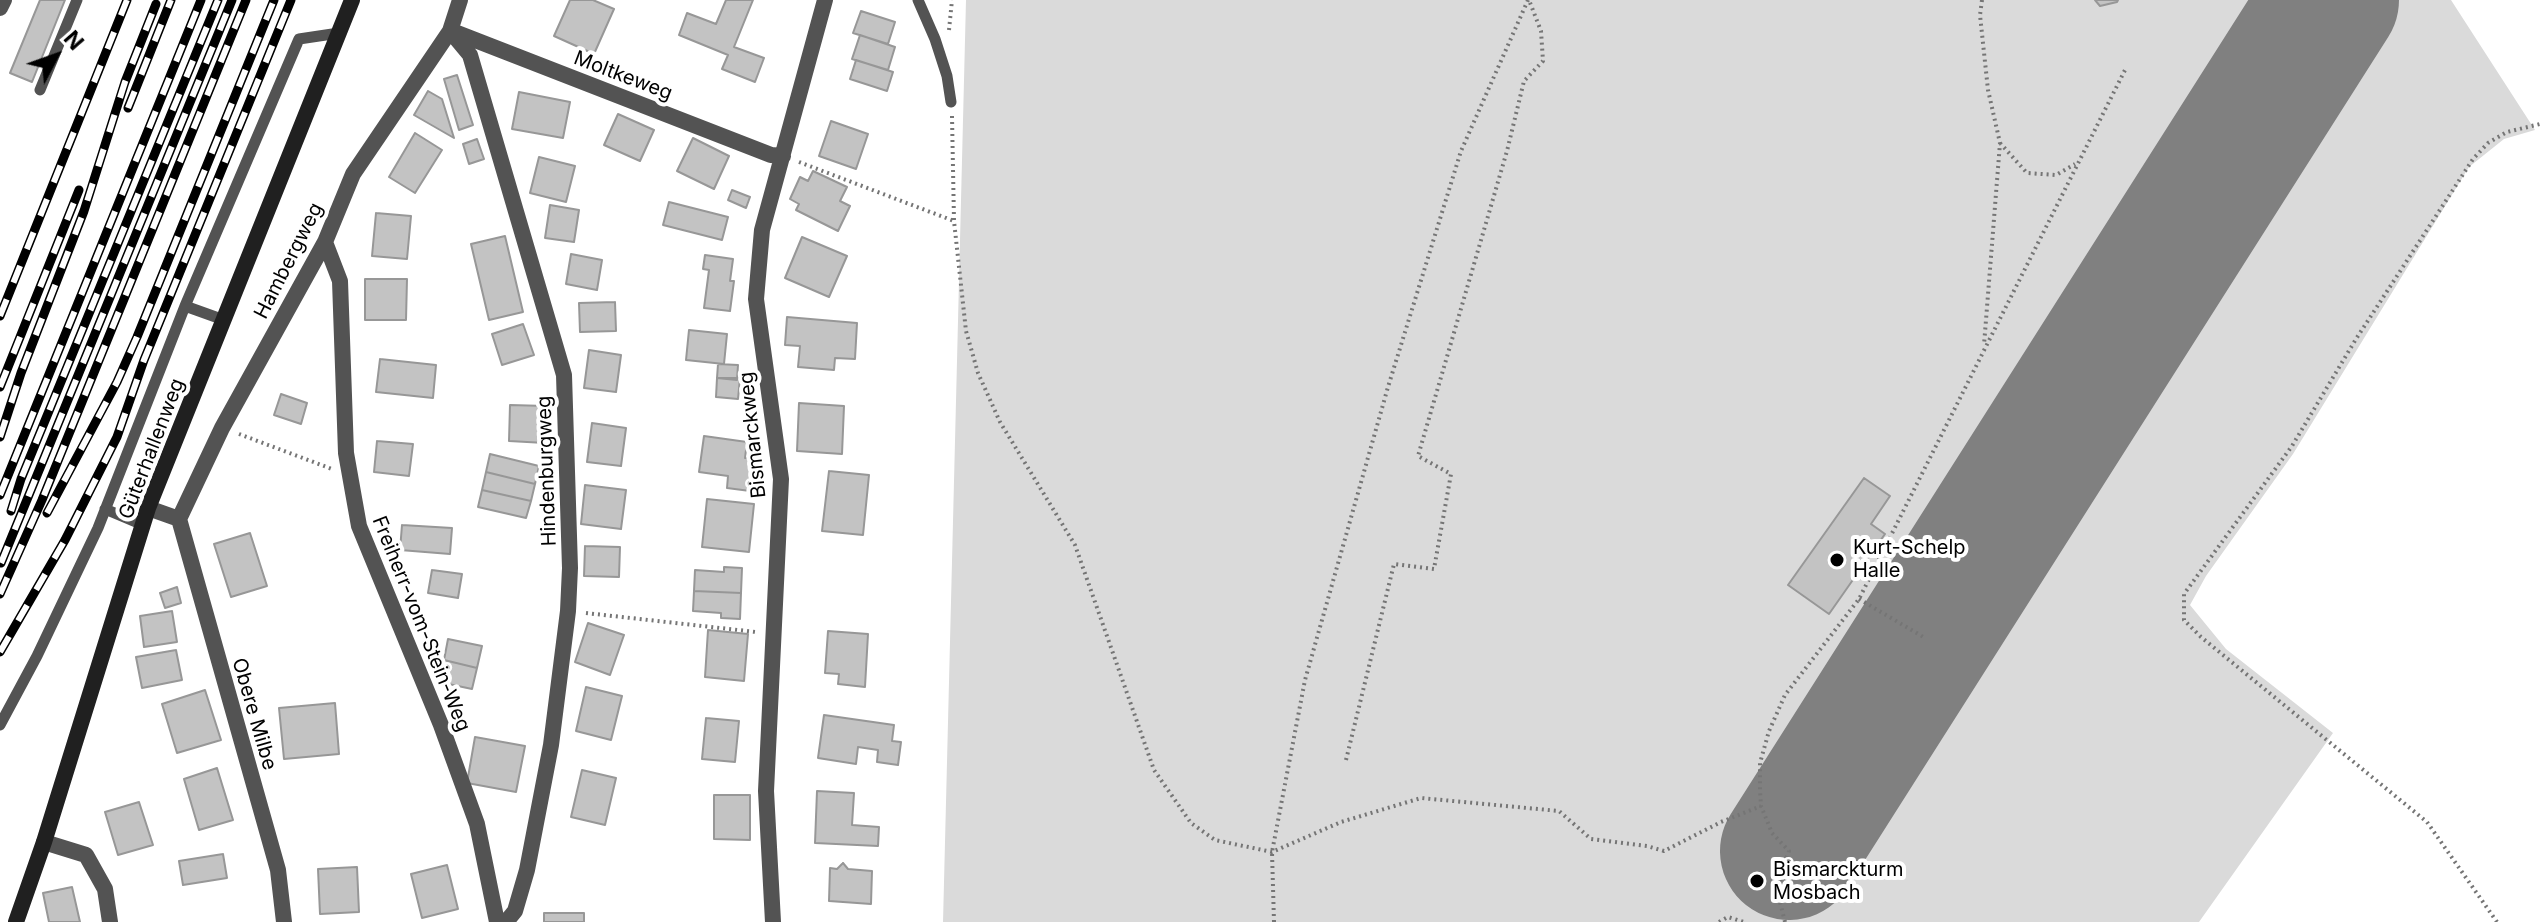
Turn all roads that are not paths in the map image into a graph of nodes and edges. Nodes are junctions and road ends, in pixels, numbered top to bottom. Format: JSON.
{"nodes":[{"id":1,"x":4,"y":0,"type":"edge"},
{"id":2,"x":77,"y":0,"type":"edge"},
{"id":3,"x":352,"y":0,"type":"edge"},
{"id":4,"x":460,"y":0,"type":"edge"},
{"id":5,"x":825,"y":0,"type":"edge"},
{"id":6,"x":918,"y":0,"type":"edge"},
{"id":7,"x":0,"y":8,"type":"edge"},
{"id":8,"x":450,"y":31,"type":"junction"},
{"id":9,"x":339,"y":33,"type":"junction"},
{"id":10,"x":40,"y":90,"type":"dead end"},
{"id":11,"x":951,"y":102,"type":"road end"},
{"id":12,"x":783,"y":156,"type":"junction"},
{"id":13,"x":325,"y":242,"type":"junction"},
{"id":14,"x":185,"y":306,"type":"junction"},
{"id":15,"x":224,"y":320,"type":"junction"},
{"id":16,"x":105,"y":509,"type":"junction"},
{"id":17,"x":146,"y":517,"type":"junction"},
{"id":18,"x":179,"y":519,"type":"junction"},
{"id":19,"x":0,"y":725,"type":"edge"},
{"id":20,"x":44,"y":842,"type":"junction"},
{"id":21,"x":16,"y":922,"type":"edge"},
{"id":22,"x":110,"y":922,"type":"edge"},
{"id":23,"x":284,"y":922,"type":"edge"},
{"id":24,"x":497,"y":922,"type":"edge"},
{"id":25,"x":506,"y":922,"type":"edge"},
{"id":26,"x":773,"y":922,"type":"edge"}],
"edges":[{"from":1,"to":7,"type":"street"},
{"from":2,"to":10,"type":"lane"},
{"from":3,"to":9,"type":"street","name":"Güterhallenweg"},
{"from":4,"to":8,"type":"street","name":"Hambergweg"},
{"from":5,"to":12,"type":"street","name":"Bismarckweg"},
{"from":6,"to":11,"type":"lane"},
{"from":8,"to":12,"type":"street","name":"Moltkeweg"},
{"from":8,"to":13,"type":"street","name":"Hambergweg"},
{"from":8,"to":25,"type":"street","name":"Hindenburgweg"},
{"from":9,"to":14,"type":"lane"},
{"from":9,"to":15,"type":"street","name":"Güterhallenweg"},
{"from":12,"to":26,"type":"street","name":"Bismarckweg"},
{"from":13,"to":18,"type":"street","name":"Hambergweg"},
{"from":13,"to":24,"type":"street","name":"Freiherr-vom-Stein-Weg"},
{"from":14,"to":15,"type":"lane"},
{"from":14,"to":16,"type":"lane"},
{"from":15,"to":17,"type":"street","name":"Güterhallenweg"},
{"from":16,"to":17,"type":"lane"},
{"from":16,"to":19,"type":"lane"},
{"from":17,"to":18,"type":"street"},
{"from":17,"to":20,"type":"street","name":"Güterhallenweg"},
{"from":18,"to":23,"type":"street","name":"Obere Milbe"},
{"from":20,"to":21,"type":"street","name":"Güterhallenweg"},
{"from":20,"to":22,"type":"street"}]}
